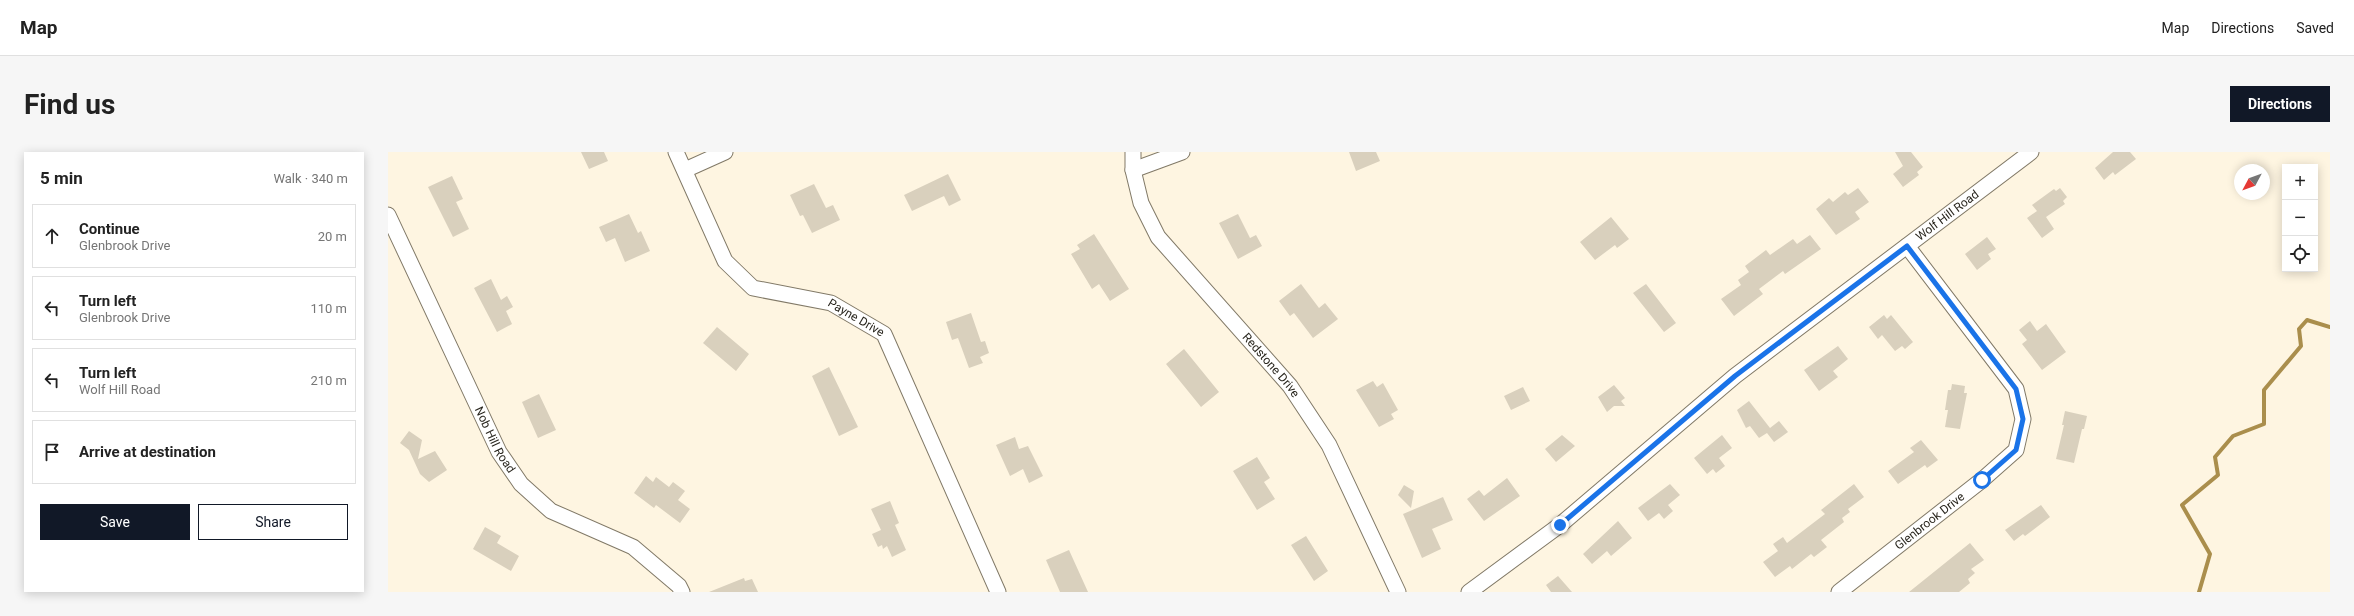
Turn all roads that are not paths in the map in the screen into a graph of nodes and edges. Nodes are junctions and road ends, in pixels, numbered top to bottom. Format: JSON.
{"nodes":[{"id":1,"x":676,"y":152,"type":"edge"},
{"id":2,"x":725,"y":152,"type":"edge"},
{"id":3,"x":1133,"y":152,"type":"edge"},
{"id":4,"x":1182,"y":152,"type":"edge"},
{"id":5,"x":2031,"y":152,"type":"edge"},
{"id":6,"x":685,"y":170,"type":"junction"},
{"id":7,"x":1134,"y":170,"type":"junction"},
{"id":8,"x":388,"y":215,"type":"edge"},
{"id":9,"x":1907,"y":246,"type":"junction"},
{"id":10,"x":1473,"y":591,"type":"edge"},
{"id":11,"x":682,"y":592,"type":"edge"},
{"id":12,"x":998,"y":592,"type":"edge"},
{"id":13,"x":1398,"y":592,"type":"edge"},
{"id":14,"x":1839,"y":592,"type":"edge"}],
"edges":[{"from":1,"to":6,"type":"street","name":"Payne Drive"},
{"from":2,"to":6,"type":"street"},
{"from":3,"to":7,"type":"street","name":"Redstone Drive"},
{"from":4,"to":7,"type":"street"},
{"from":5,"to":9,"type":"street","name":"Wolf Hill Road"},
{"from":6,"to":12,"type":"street","name":"Payne Drive"},
{"from":7,"to":13,"type":"street","name":"Redstone Drive"},
{"from":8,"to":11,"type":"street","name":"Nob Hill Road"},
{"from":9,"to":10,"type":"street","name":"Wolf Hill Road"},
{"from":9,"to":14,"type":"street","name":"Glenbrook Drive"}]}
